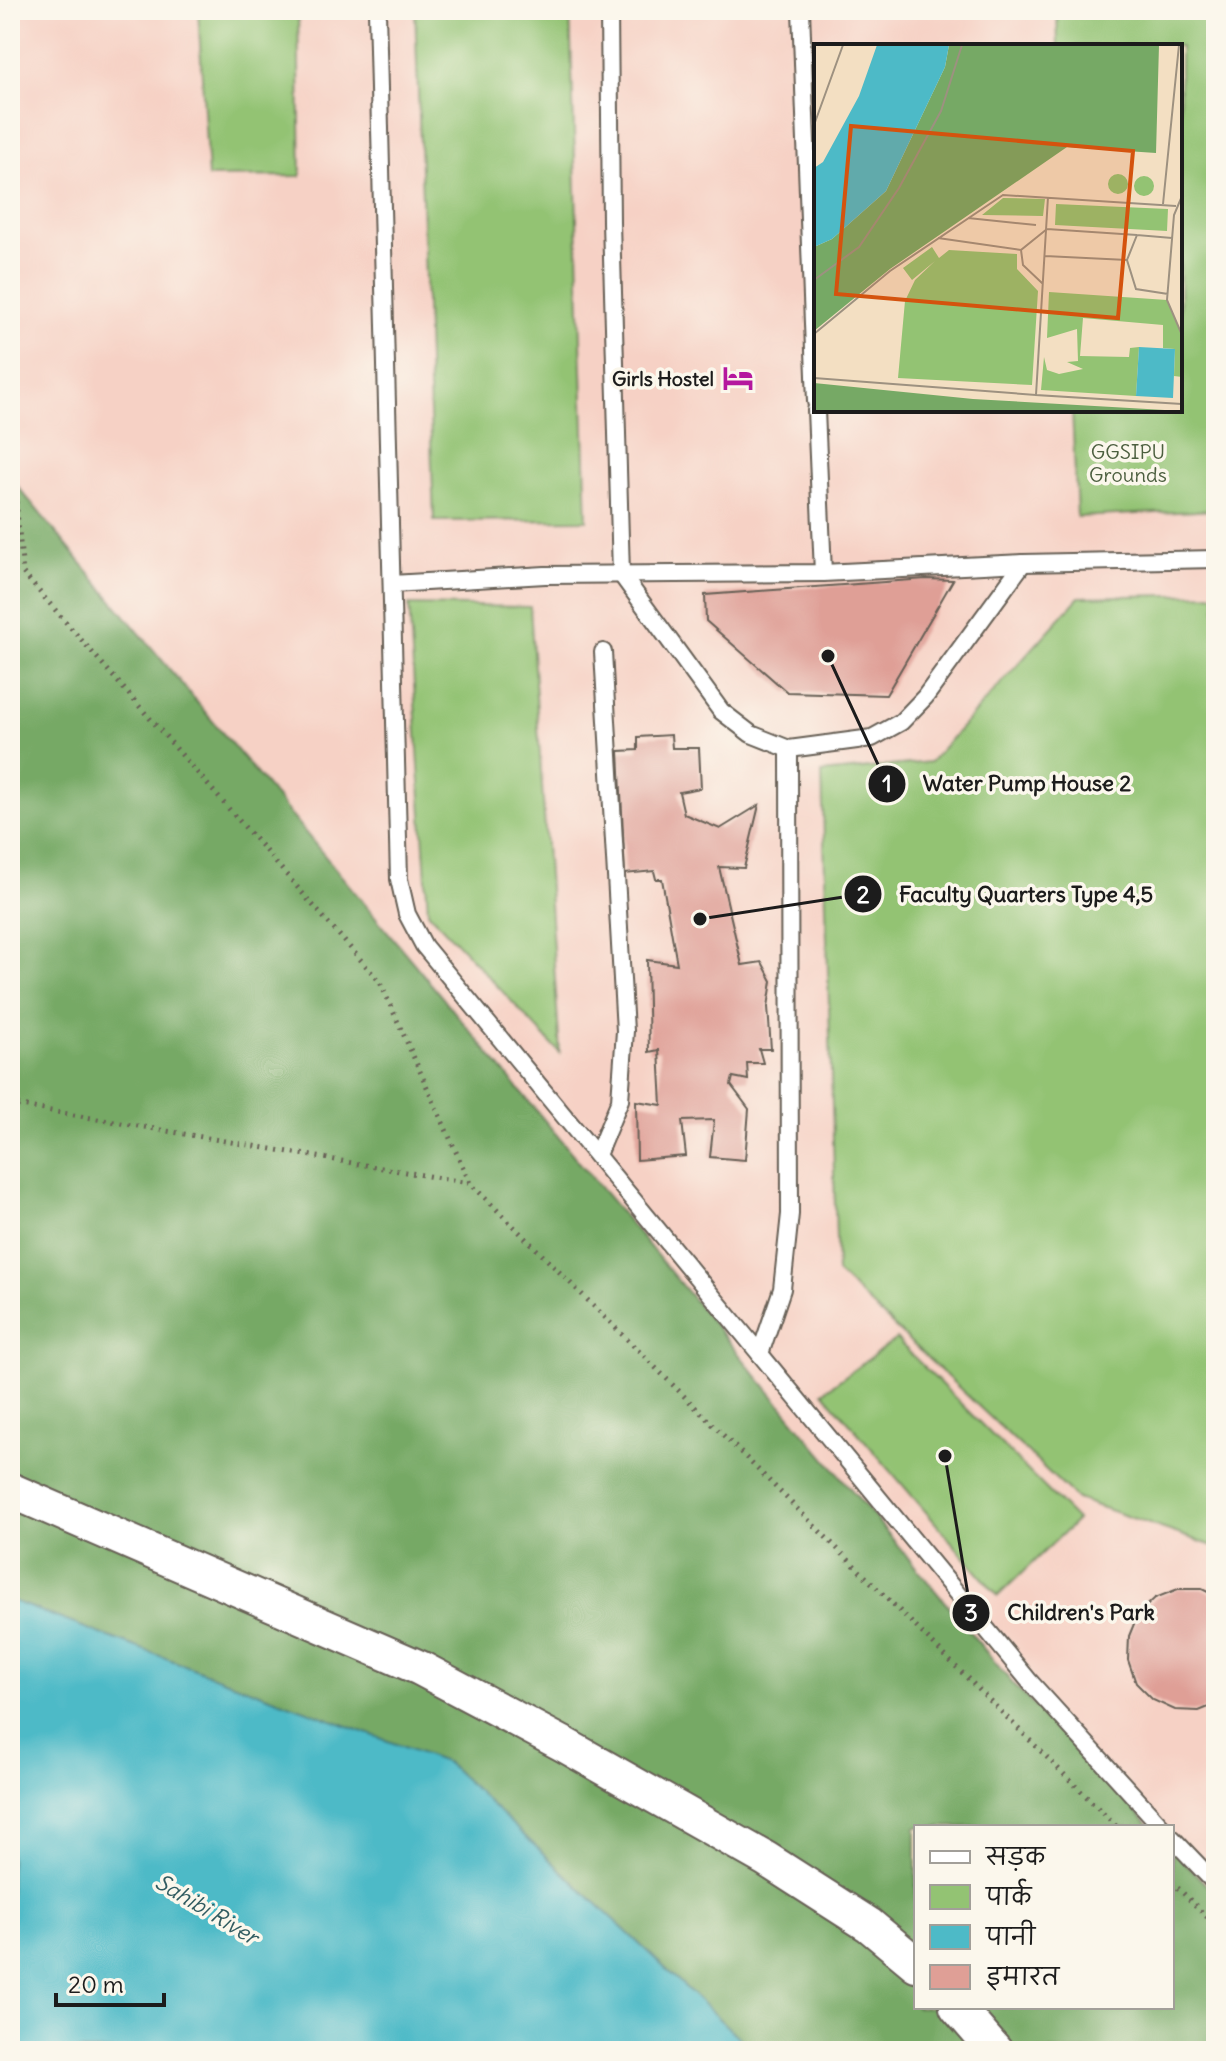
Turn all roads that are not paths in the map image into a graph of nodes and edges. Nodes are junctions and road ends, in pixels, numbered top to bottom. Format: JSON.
{"nodes":[{"id":1,"x":377,"y":10,"type":"edge"},
{"id":2,"x":609,"y":10,"type":"edge"},
{"id":3,"x":801,"y":10,"type":"edge"},
{"id":4,"x":814,"y":350,"type":"edge"},
{"id":5,"x":816,"y":412,"type":"edge"},
{"id":6,"x":1216,"y":559,"type":"edge"},
{"id":7,"x":1023,"y":563,"type":"junction"},
{"id":8,"x":823,"y":573,"type":"junction"},
{"id":9,"x":621,"y":574,"type":"junction"},
{"id":10,"x":392,"y":584,"type":"junction"},
{"id":11,"x":603,"y":652,"type":"dead end"},
{"id":12,"x":789,"y":749,"type":"junction"},
{"id":13,"x":597,"y":1155,"type":"junction"},
{"id":14,"x":760,"y":1354,"type":"junction"},
{"id":15,"x":10,"y":1490,"type":"edge"},
{"id":16,"x":1160,"y":1825,"type":"edge"},
{"id":17,"x":1174,"y":1840,"type":"edge"},
{"id":18,"x":1216,"y":1884,"type":"edge"},
{"id":19,"x":914,"y":1962,"type":"edge"},
{"id":20,"x":959,"y":2009,"type":"edge"},
{"id":21,"x":995,"y":2051,"type":"edge"}],
"edges":[{"from":1,"to":10,"type":"lane"},
{"from":2,"to":9,"type":"lane"},
{"from":3,"to":4,"type":"lane"},
{"from":5,"to":8,"type":"lane"},
{"from":6,"to":7,"type":"lane"},
{"from":7,"to":8,"type":"lane"},
{"from":7,"to":12,"type":"lane"},
{"from":8,"to":9,"type":"lane"},
{"from":9,"to":10,"type":"lane"},
{"from":9,"to":12,"type":"lane"},
{"from":10,"to":13,"type":"lane"},
{"from":11,"to":13,"type":"lane"},
{"from":12,"to":14,"type":"lane"},
{"from":13,"to":14,"type":"lane"},
{"from":14,"to":16,"type":"lane"},
{"from":15,"to":19,"type":"street"},
{"from":17,"to":18,"type":"lane"},
{"from":20,"to":21,"type":"street"}]}
